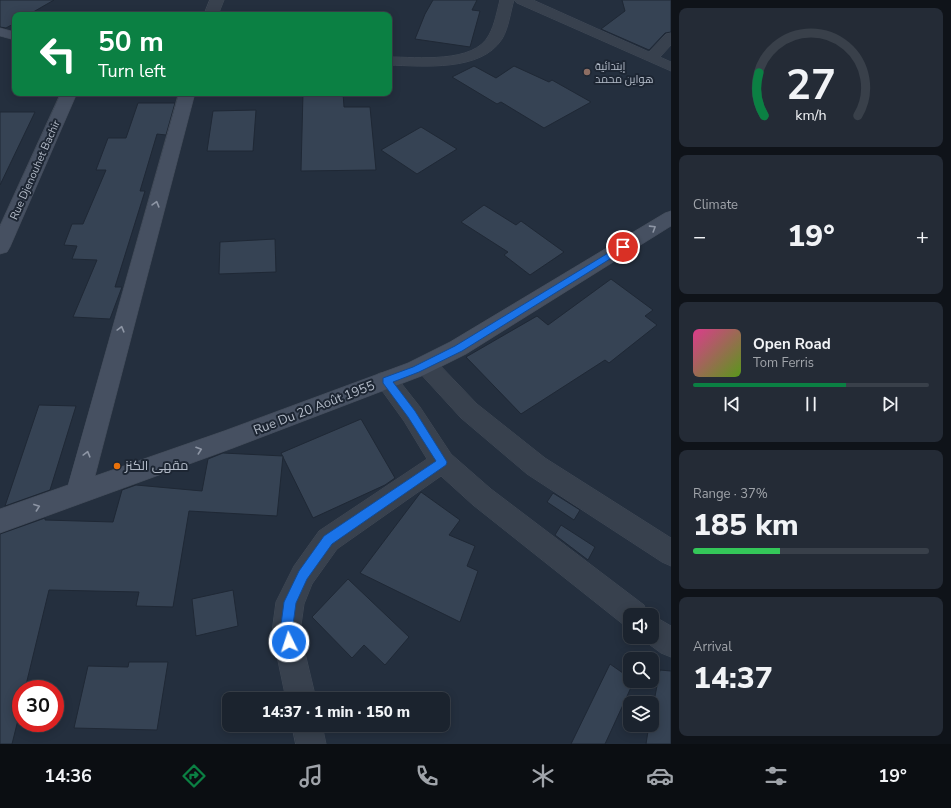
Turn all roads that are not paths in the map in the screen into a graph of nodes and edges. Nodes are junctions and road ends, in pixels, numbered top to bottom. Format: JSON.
{"nodes":[{"id":1,"x":217,"y":0,"type":"edge"},
{"id":2,"x":507,"y":0,"type":"edge"},
{"id":3,"x":522,"y":0,"type":"edge"},
{"id":4,"x":212,"y":12,"type":"edge"},
{"id":5,"x":0,"y":32,"type":"edge"},
{"id":6,"x":12,"y":35,"type":"edge"},
{"id":7,"x":671,"y":37,"type":"edge"},
{"id":8,"x":650,"y":58,"type":"junction"},
{"id":9,"x":392,"y":61,"type":"edge"},
{"id":10,"x":671,"y":67,"type":"edge"},
{"id":11,"x":68,"y":96,"type":"edge"},
{"id":12,"x":186,"y":96,"type":"edge"},
{"id":13,"x":671,"y":217,"type":"edge"},
{"id":14,"x":0,"y":247,"type":"edge"},
{"id":15,"x":426,"y":365,"type":"junction"},
{"id":16,"x":386,"y":381,"type":"junction"},
{"id":17,"x":442,"y":462,"type":"junction"},
{"id":18,"x":78,"y":492,"type":"junction"},
{"id":19,"x":0,"y":521,"type":"edge"},
{"id":20,"x":671,"y":553,"type":"edge"},
{"id":21,"x":625,"y":608,"type":"edge"},
{"id":22,"x":659,"y":634,"type":"edge"},
{"id":23,"x":671,"y":643,"type":"edge"},
{"id":24,"x":299,"y":692,"type":"edge"},
{"id":25,"x":308,"y":732,"type":"edge"},
{"id":26,"x":311,"y":744,"type":"edge"}],
"edges":[{"from":1,"to":4,"type":"street"},
{"from":2,"to":9,"type":"street"},
{"from":3,"to":8,"type":"street"},
{"from":5,"to":6,"type":"street"},
{"from":7,"to":8,"type":"street"},
{"from":8,"to":10,"type":"street"},
{"from":11,"to":14,"type":"street","name":"Rue Djenouhet Bachir"},
{"from":18,"to":12,"type":"street","one_way":true},
{"from":15,"to":13,"type":"street","name":"Rue Du 20 Août 1955","one_way":true},
{"from":15,"to":16,"type":"street","name":"Rue Du 20 Août 1955"},
{"from":15,"to":20,"type":"street"},
{"from":16,"to":17,"type":"street"},
{"from":18,"to":16,"type":"street","name":"Rue Du 20 Août 1955","one_way":true},
{"from":17,"to":21,"type":"street"},
{"from":17,"to":24,"type":"street"},
{"from":19,"to":18,"type":"street","name":"Rue Du 20 Août 1955","one_way":true},
{"from":22,"to":23,"type":"street"},
{"from":25,"to":26,"type":"street"}]}
